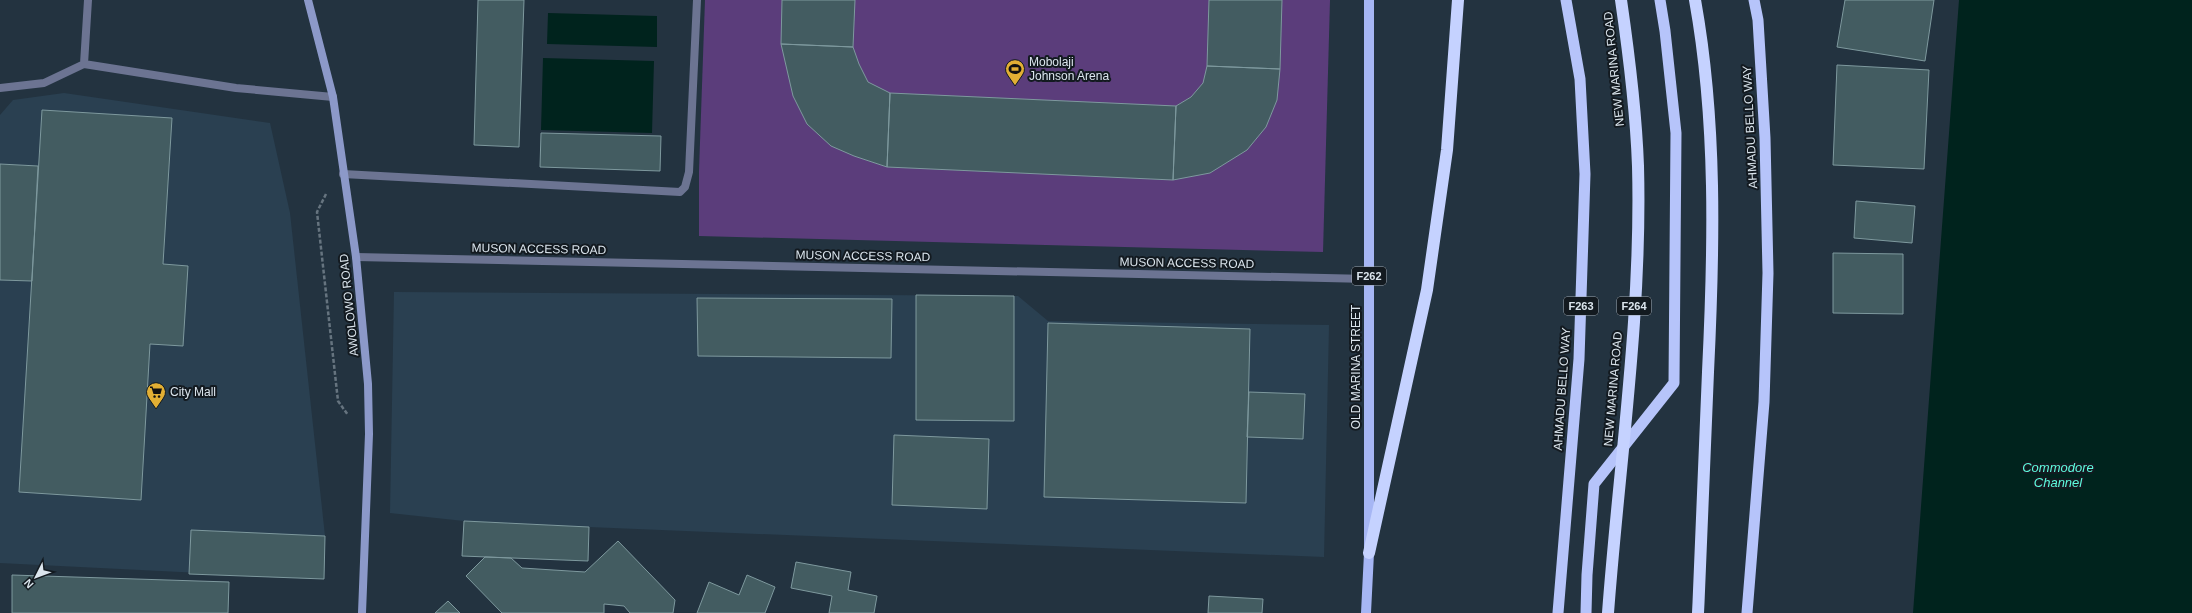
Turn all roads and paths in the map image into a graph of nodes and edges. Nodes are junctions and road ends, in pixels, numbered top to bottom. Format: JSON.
{"nodes":[{"id":1,"x":88,"y":0,"type":"edge"},
{"id":2,"x":308,"y":0,"type":"edge"},
{"id":3,"x":697,"y":0,"type":"edge"},
{"id":4,"x":1368,"y":0,"type":"edge"},
{"id":5,"x":1458,"y":0,"type":"edge"},
{"id":6,"x":1566,"y":0,"type":"edge"},
{"id":7,"x":1620,"y":0,"type":"edge"},
{"id":8,"x":1660,"y":0,"type":"edge"},
{"id":9,"x":1695,"y":0,"type":"edge"},
{"id":10,"x":1754,"y":0,"type":"edge"},
{"id":11,"x":84,"y":64,"type":"junction"},
{"id":12,"x":0,"y":88,"type":"edge"},
{"id":13,"x":333,"y":97,"type":"junction"},
{"id":14,"x":343,"y":174,"type":"junction"},
{"id":15,"x":356,"y":257,"type":"junction"},
{"id":16,"x":1369,"y":279,"type":"junction"},
{"id":17,"x":369,"y":434,"type":"junction"},
{"id":18,"x":1369,"y":553,"type":"junction"},
{"id":19,"x":363,"y":612,"type":"edge"},
{"id":20,"x":1366,"y":613,"type":"edge"},
{"id":21,"x":1558,"y":613,"type":"edge"},
{"id":22,"x":1586,"y":613,"type":"edge"},
{"id":23,"x":1608,"y":613,"type":"edge"},
{"id":24,"x":1698,"y":613,"type":"edge"},
{"id":25,"x":1747,"y":613,"type":"edge"}],
"edges":[{"from":1,"to":11,"type":"lane"},
{"from":2,"to":13,"type":"main road","name":"AWOLOWO ROAD"},
{"from":3,"to":14,"type":"lane"},
{"from":4,"to":16,"type":"main road","name":"OLD MARINA STREET","number":"F262"},
{"from":5,"to":18,"type":"highway"},
{"from":6,"to":21,"type":"highway","name":"AHMADU BELLO WAY","number":"F263"},
{"from":7,"to":23,"type":"highway","name":"NEW MARINA ROAD","number":"F264","bridge":true},
{"from":8,"to":22,"type":"highway"},
{"from":9,"to":24,"type":"highway"},
{"from":10,"to":25,"type":"highway","name":"AHMADU BELLO WAY"},
{"from":11,"to":12,"type":"lane"},
{"from":11,"to":13,"type":"lane"},
{"from":13,"to":14,"type":"main road","name":"AWOLOWO ROAD"},
{"from":14,"to":15,"type":"main road","name":"AWOLOWO ROAD"},
{"from":14,"to":17,"type":"path"},
{"from":15,"to":16,"type":"lane","name":"MUSON ACCESS ROAD"},
{"from":15,"to":17,"type":"main road","name":"AWOLOWO ROAD"},
{"from":16,"to":18,"type":"main road","name":"OLD MARINA STREET","number":"F262"},
{"from":17,"to":19,"type":"main road","name":"AWOLOWO ROAD"},
{"from":18,"to":20,"type":"main road","name":"OLD MARINA STREET","number":"F262"}]}
